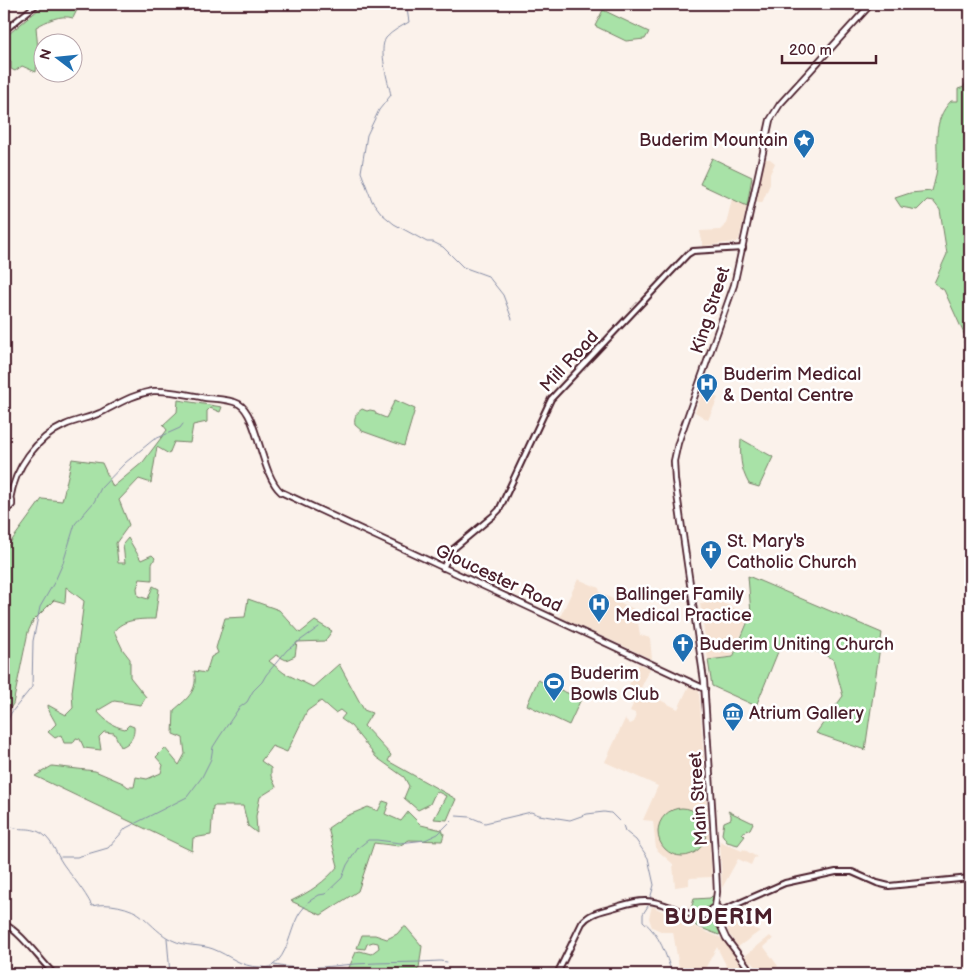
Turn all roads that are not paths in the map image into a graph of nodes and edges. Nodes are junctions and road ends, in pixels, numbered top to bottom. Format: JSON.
{"nodes":[{"id":1,"x":37,"y":4,"type":"edge"},
{"id":2,"x":871,"y":4,"type":"edge"},
{"id":3,"x":4,"y":31,"type":"edge"},
{"id":4,"x":743,"y":248,"type":"junction"},
{"id":5,"x":6,"y":510,"type":"edge"},
{"id":6,"x":443,"y":568,"type":"junction"},
{"id":7,"x":705,"y":689,"type":"junction"},
{"id":8,"x":970,"y":878,"type":"edge"},
{"id":9,"x":715,"y":907,"type":"junction"},
{"id":10,"x":722,"y":911,"type":"junction"},
{"id":11,"x":710,"y":915,"type":"junction"},
{"id":12,"x":718,"y":920,"type":"junction"},
{"id":13,"x":4,"y":924,"type":"edge"},
{"id":14,"x":54,"y":974,"type":"edge"},
{"id":15,"x":557,"y":974,"type":"edge"},
{"id":16,"x":753,"y":974,"type":"edge"}],
"edges":[{"from":1,"to":3,"type":"street"},
{"from":2,"to":4,"type":"main road","name":"King Street"},
{"from":4,"to":6,"type":"street","name":"Mill Road"},
{"from":4,"to":7,"type":"main road","name":"King Street"},
{"from":5,"to":6,"type":"main road","name":"Gloucester Road"},
{"from":6,"to":7,"type":"main road","name":"Gloucester Road"},
{"from":7,"to":9,"type":"main road","name":"Main Street"},
{"from":8,"to":10,"type":"street"},
{"from":9,"to":10,"type":"main road"},
{"from":9,"to":11,"type":"main road"},
{"from":10,"to":12,"type":"main road"},
{"from":11,"to":12,"type":"main road"},
{"from":11,"to":15,"type":"street"},
{"from":12,"to":16,"type":"main road"},
{"from":13,"to":14,"type":"street"}]}
